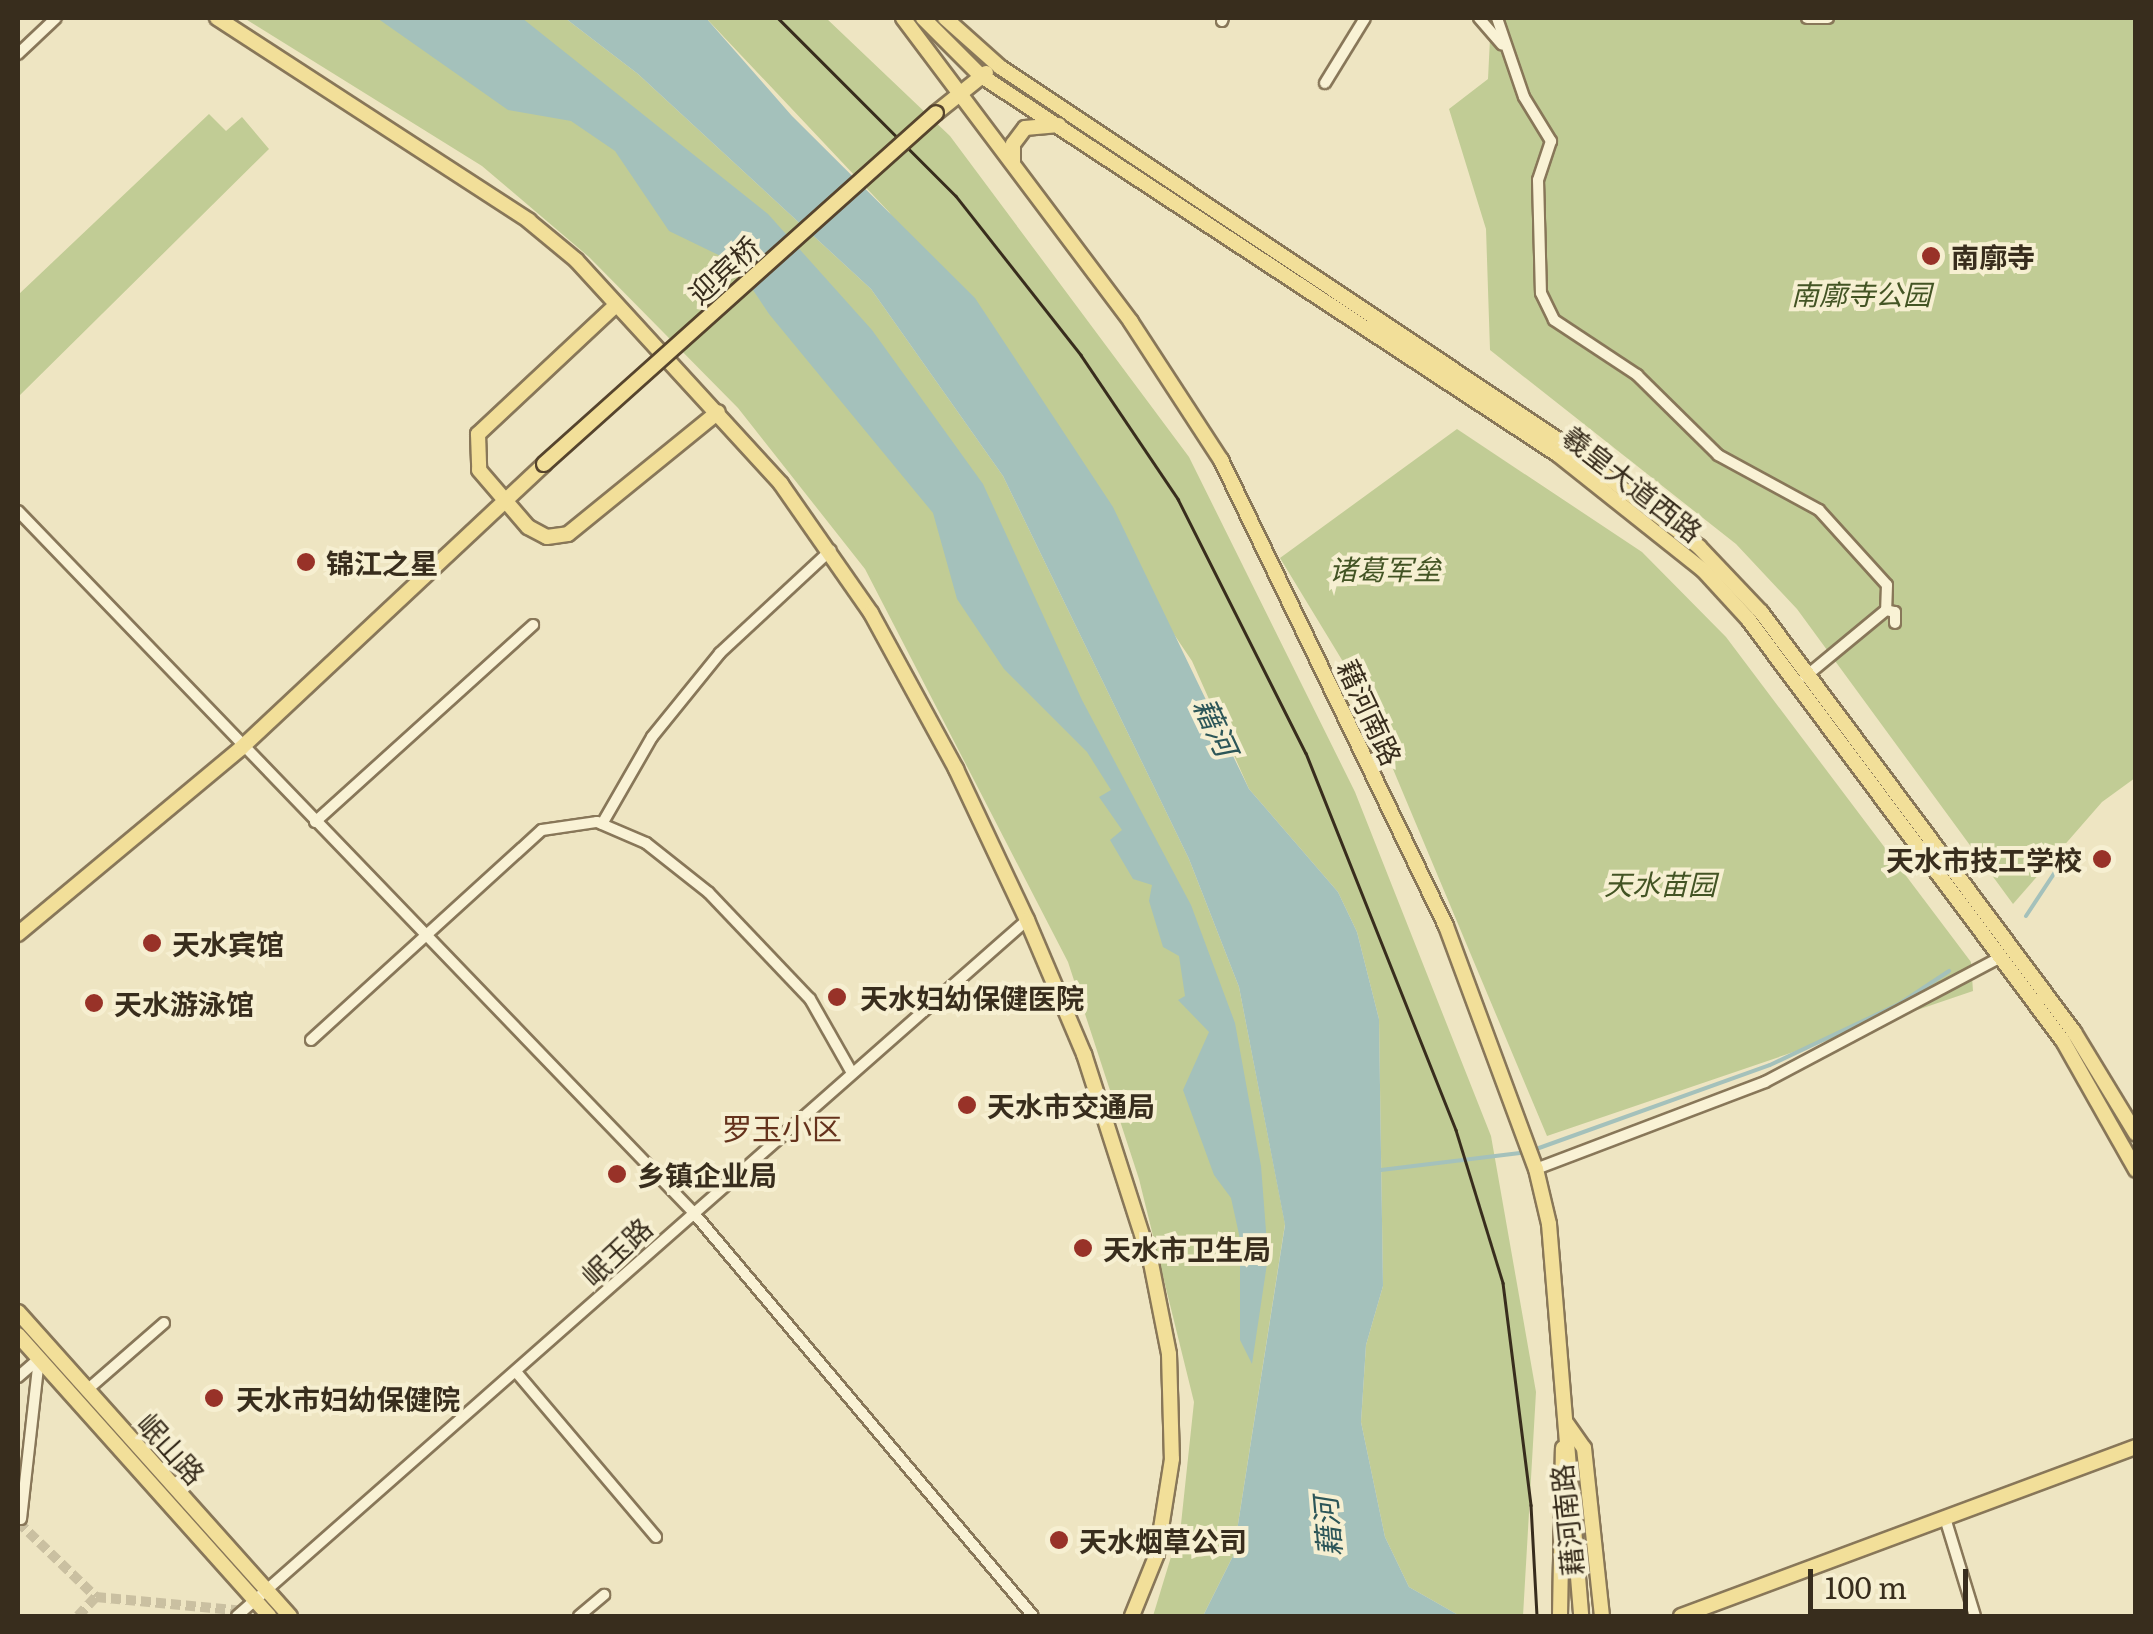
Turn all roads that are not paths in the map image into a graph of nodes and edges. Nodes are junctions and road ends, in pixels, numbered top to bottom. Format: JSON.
{"nodes":[{"id":1,"x":56,"y":18,"type":"edge"},
{"id":2,"x":218,"y":18,"type":"edge"},
{"id":3,"x":903,"y":18,"type":"edge"},
{"id":4,"x":923,"y":18,"type":"edge"},
{"id":5,"x":945,"y":18,"type":"edge"},
{"id":6,"x":1365,"y":18,"type":"edge"},
{"id":7,"x":1479,"y":18,"type":"edge"},
{"id":8,"x":1496,"y":18,"type":"edge"},
{"id":9,"x":1808,"y":18,"type":"edge"},
{"id":10,"x":1828,"y":18,"type":"edge"},
{"id":11,"x":1503,"y":45,"type":"junction"},
{"id":12,"x":18,"y":54,"type":"edge"},
{"id":13,"x":1000,"y":67,"type":"junction"},
{"id":14,"x":980,"y":75,"type":"junction"},
{"id":15,"x":1324,"y":83,"type":"dead end"},
{"id":16,"x":962,"y":93,"type":"junction"},
{"id":17,"x":1064,"y":126,"type":"junction"},
{"id":18,"x":1014,"y":163,"type":"junction"},
{"id":19,"x":616,"y":306,"type":"junction"},
{"id":20,"x":718,"y":412,"type":"junction"},
{"id":21,"x":505,"y":500,"type":"junction"},
{"id":22,"x":18,"y":511,"type":"edge"},
{"id":23,"x":830,"y":550,"type":"junction"},
{"id":24,"x":1886,"y":610,"type":"junction"},
{"id":25,"x":1895,"y":623,"type":"dead end"},
{"id":26,"x":533,"y":624,"type":"dead end"},
{"id":27,"x":1802,"y":680,"type":"junction"},
{"id":28,"x":241,"y":748,"type":"junction"},
{"id":29,"x":314,"y":822,"type":"junction"},
{"id":30,"x":602,"y":824,"type":"junction"},
{"id":31,"x":1027,"y":920,"type":"junction"},
{"id":32,"x":18,"y":934,"type":"edge"},
{"id":33,"x":423,"y":937,"type":"junction"},
{"id":34,"x":1999,"y":958,"type":"junction"},
{"id":35,"x":312,"y":1040,"type":"dead end"},
{"id":36,"x":852,"y":1073,"type":"junction"},
{"id":37,"x":2136,"y":1134,"type":"edge"},
{"id":38,"x":1536,"y":1169,"type":"junction"},
{"id":39,"x":2136,"y":1170,"type":"edge"},
{"id":40,"x":692,"y":1211,"type":"junction"},
{"id":41,"x":18,"y":1312,"type":"edge"},
{"id":42,"x":164,"y":1323,"type":"dead end"},
{"id":43,"x":18,"y":1335,"type":"edge"},
{"id":44,"x":39,"y":1359,"type":"junction"},
{"id":45,"x":517,"y":1373,"type":"junction"},
{"id":46,"x":18,"y":1377,"type":"edge"},
{"id":47,"x":88,"y":1390,"type":"junction"},
{"id":48,"x":1567,"y":1423,"type":"junction"},
{"id":49,"x":2136,"y":1447,"type":"edge"},
{"id":50,"x":1945,"y":1518,"type":"junction"},
{"id":51,"x":21,"y":1519,"type":"dead end"},
{"id":52,"x":656,"y":1537,"type":"dead end"},
{"id":53,"x":604,"y":1595,"type":"dead end"},
{"id":54,"x":261,"y":1596,"type":"junction"},
{"id":55,"x":237,"y":1616,"type":"edge"},
{"id":56,"x":270,"y":1616,"type":"edge"},
{"id":57,"x":290,"y":1616,"type":"edge"},
{"id":58,"x":579,"y":1616,"type":"edge"},
{"id":59,"x":1033,"y":1616,"type":"edge"},
{"id":60,"x":1132,"y":1616,"type":"edge"},
{"id":61,"x":1560,"y":1616,"type":"edge"},
{"id":62,"x":1581,"y":1616,"type":"edge"},
{"id":63,"x":1602,"y":1616,"type":"edge"},
{"id":64,"x":1681,"y":1616,"type":"edge"},
{"id":65,"x":1975,"y":1616,"type":"edge"}],
"edges":[{"from":1,"to":12,"type":"street"},
{"from":2,"to":19,"type":"main road"},
{"from":3,"to":16,"type":"main road","name":"藉河南路"},
{"from":4,"to":14,"type":"main road","name":"羲皇大道西路"},
{"from":5,"to":13,"type":"main road","name":"羲皇大道西路"},
{"from":6,"to":15,"type":"street"},
{"from":7,"to":11,"type":"street"},
{"from":8,"to":11,"type":"street"},
{"from":9,"to":10,"type":"street"},
{"from":11,"to":24,"type":"street"},
{"from":13,"to":14,"type":"main road"},
{"from":13,"to":27,"type":"main road","name":"羲皇大道西路"},
{"from":14,"to":16,"type":"main road","name":"迎宾桥"},
{"from":14,"to":17,"type":"main road","name":"羲皇大道西路"},
{"from":16,"to":18,"type":"main road","name":"藉河南路"},
{"from":16,"to":21,"type":"main road","name":"迎宾桥","bridge":true},
{"from":17,"to":18,"type":"main road"},
{"from":17,"to":27,"type":"main road","name":"羲皇大道西路"},
{"from":18,"to":38,"type":"main road","name":"藉河南路"},
{"from":19,"to":20,"type":"main road"},
{"from":19,"to":21,"type":"main road"},
{"from":20,"to":21,"type":"main road"},
{"from":20,"to":23,"type":"main road"},
{"from":21,"to":28,"type":"main road","name":"迎宾桥"},
{"from":22,"to":28,"type":"street"},
{"from":23,"to":30,"type":"street"},
{"from":23,"to":31,"type":"main road"},
{"from":24,"to":25,"type":"street"},
{"from":24,"to":27,"type":"street"},
{"from":26,"to":29,"type":"street"},
{"from":27,"to":34,"type":"main road","name":"羲皇大道西路"},
{"from":27,"to":37,"type":"main road","name":"羲皇大道西路"},
{"from":28,"to":29,"type":"street"},
{"from":28,"to":32,"type":"main road","name":"迎宾桥"},
{"from":29,"to":33,"type":"street"},
{"from":30,"to":33,"type":"street"},
{"from":30,"to":36,"type":"street"},
{"from":31,"to":36,"type":"street","name":"岷玉路"},
{"from":31,"to":60,"type":"main road"},
{"from":33,"to":35,"type":"street"},
{"from":33,"to":40,"type":"street"},
{"from":34,"to":38,"type":"street"},
{"from":34,"to":39,"type":"main road","name":"羲皇大道西路"},
{"from":36,"to":40,"type":"street","name":"岷玉路"},
{"from":38,"to":48,"type":"main road","name":"藉河南路"},
{"from":40,"to":45,"type":"street","name":"岷玉路"},
{"from":40,"to":59,"type":"street"},
{"from":41,"to":47,"type":"main road","name":"岷山路"},
{"from":42,"to":47,"type":"street"},
{"from":43,"to":44,"type":"main road","name":"岷山路"},
{"from":44,"to":46,"type":"street"},
{"from":44,"to":51,"type":"street"},
{"from":44,"to":54,"type":"main road","name":"岷山路"},
{"from":45,"to":52,"type":"street"},
{"from":45,"to":54,"type":"street","name":"岷玉路"},
{"from":47,"to":54,"type":"main road","name":"岷山路"},
{"from":48,"to":61,"type":"main road","name":"藉河南路"},
{"from":48,"to":62,"type":"main road","name":"藉河南路"},
{"from":48,"to":63,"type":"main road","name":"藉河南路"},
{"from":49,"to":50,"type":"main road"},
{"from":50,"to":64,"type":"main road"},
{"from":50,"to":65,"type":"street"},
{"from":53,"to":58,"type":"street"},
{"from":54,"to":55,"type":"street","name":"岷玉路"},
{"from":54,"to":56,"type":"main road","name":"岷山路"},
{"from":54,"to":57,"type":"main road","name":"岷山路"}]}
